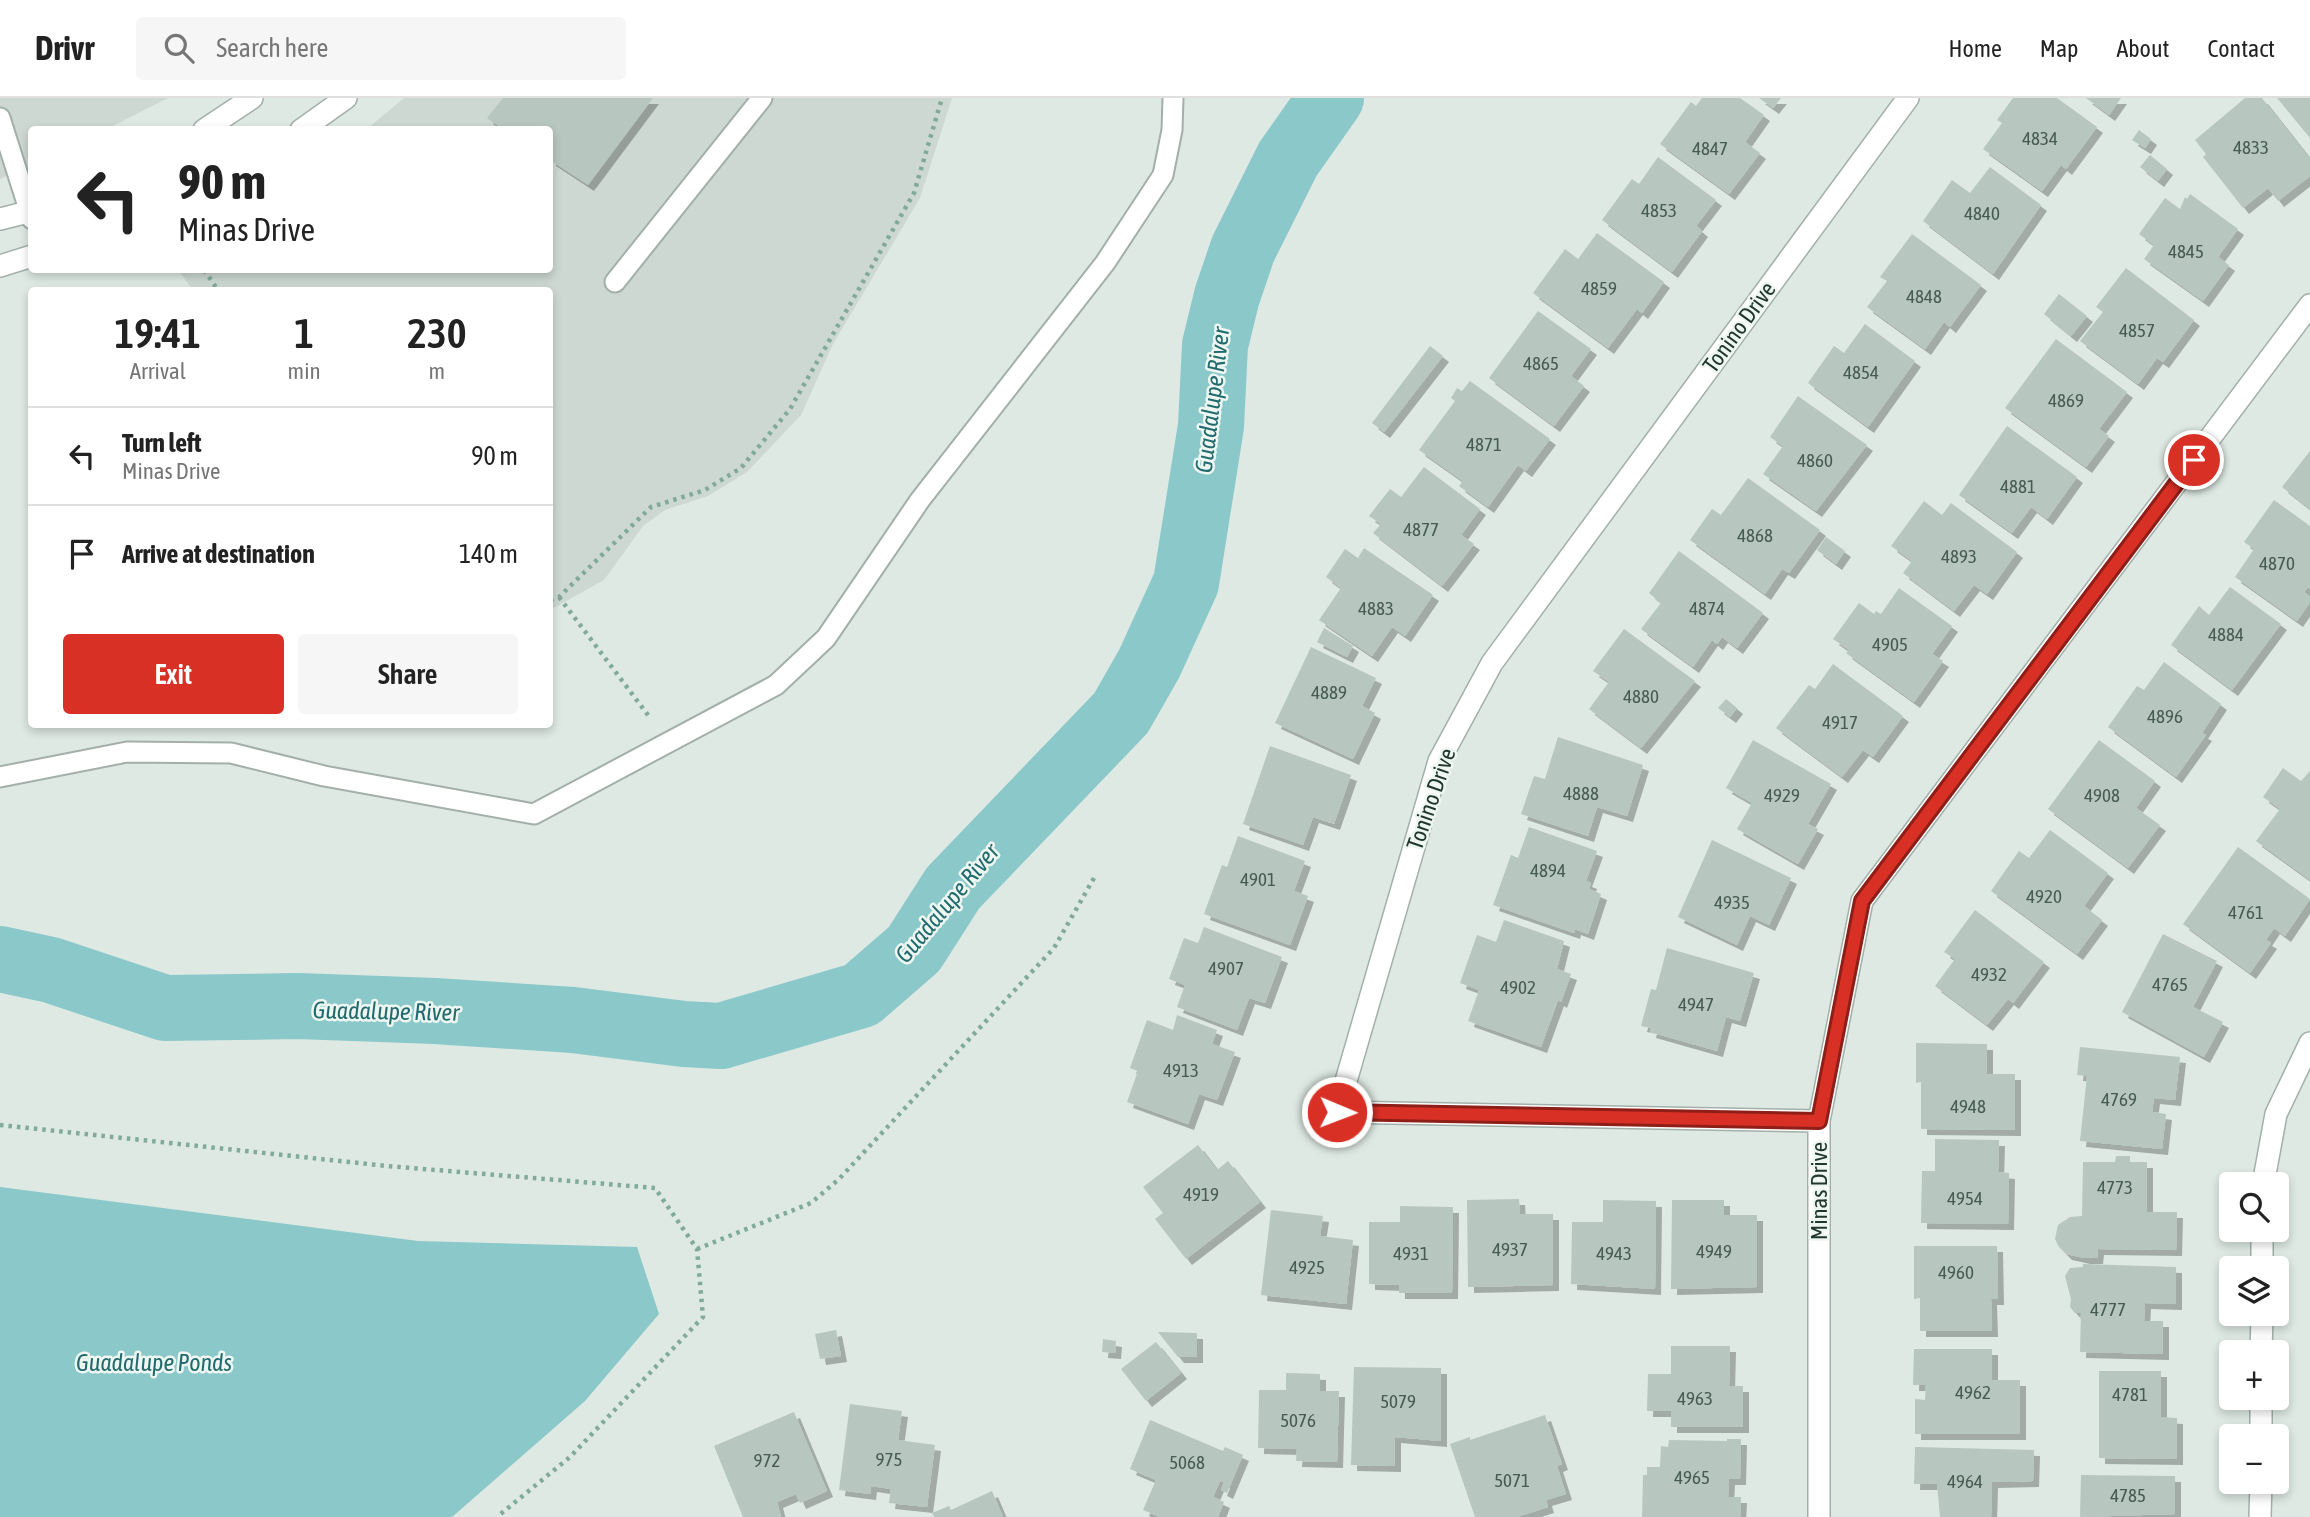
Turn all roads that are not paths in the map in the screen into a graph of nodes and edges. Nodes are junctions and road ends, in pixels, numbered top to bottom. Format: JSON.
{"nodes":[{"id":1,"x":252,"y":98,"type":"edge"},
{"id":2,"x":346,"y":98,"type":"edge"},
{"id":3,"x":762,"y":98,"type":"edge"},
{"id":4,"x":1173,"y":98,"type":"edge"},
{"id":5,"x":1908,"y":98,"type":"edge"},
{"id":6,"x":0,"y":118,"type":"edge"},
{"id":7,"x":210,"y":126,"type":"edge"},
{"id":8,"x":307,"y":126,"type":"edge"},
{"id":9,"x":28,"y":205,"type":"edge"},
{"id":10,"x":28,"y":214,"type":"edge"},
{"id":11,"x":0,"y":219,"type":"edge"},
{"id":12,"x":28,"y":257,"type":"edge"},
{"id":13,"x":0,"y":266,"type":"edge"},
{"id":14,"x":615,"y":282,"type":"dead end"},
{"id":15,"x":2310,"y":306,"type":"edge"},
{"id":16,"x":0,"y":777,"type":"edge"},
{"id":17,"x":2310,"y":1043,"type":"edge"},
{"id":18,"x":1819,"y":1121,"type":"junction"},
{"id":19,"x":2265,"y":1172,"type":"edge"},
{"id":20,"x":2260,"y":1494,"type":"edge"},
{"id":21,"x":1819,"y":1517,"type":"edge"},
{"id":22,"x":2260,"y":1517,"type":"edge"}],
"edges":[{"from":1,"to":7,"type":"street"},
{"from":2,"to":8,"type":"street"},
{"from":3,"to":14,"type":"lane"},
{"from":4,"to":16,"type":"lane"},
{"from":5,"to":18,"type":"street","name":"Tonino Drive"},
{"from":6,"to":9,"type":"lane"},
{"from":10,"to":11,"type":"street"},
{"from":12,"to":13,"type":"street"},
{"from":15,"to":18,"type":"street","name":"Minas Drive"},
{"from":17,"to":19,"type":"street"},
{"from":18,"to":21,"type":"street","name":"Minas Drive"},
{"from":20,"to":22,"type":"street"}]}
